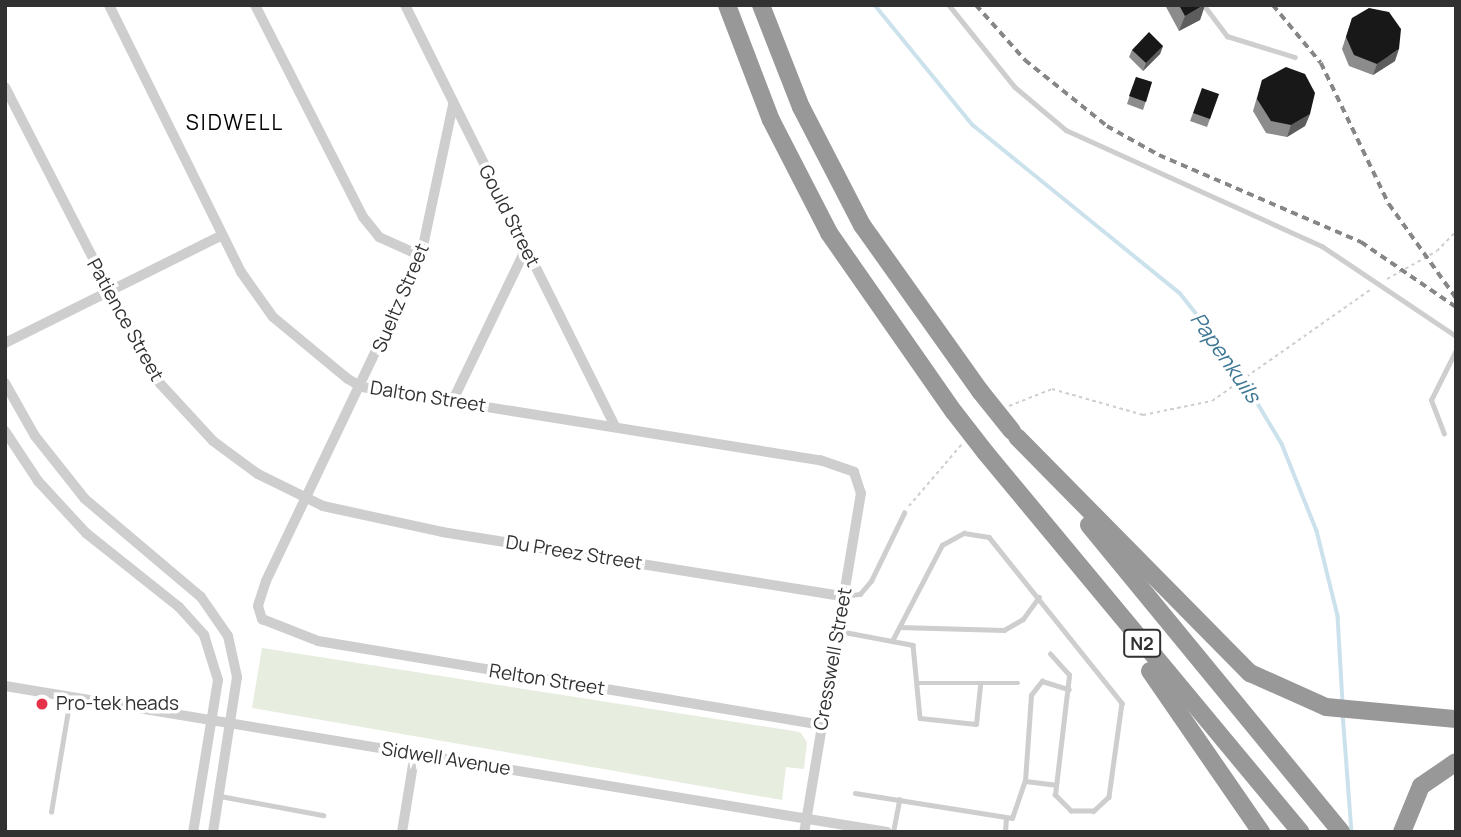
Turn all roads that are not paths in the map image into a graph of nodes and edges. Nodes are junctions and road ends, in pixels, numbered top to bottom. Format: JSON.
{"nodes":[{"id":1,"x":109,"y":5,"type":"edge"},
{"id":2,"x":256,"y":5,"type":"edge"},
{"id":3,"x":405,"y":5,"type":"edge"},
{"id":4,"x":727,"y":5,"type":"edge"},
{"id":5,"x":761,"y":5,"type":"edge"},
{"id":6,"x":949,"y":5,"type":"edge"},
{"id":7,"x":1204,"y":5,"type":"edge"},
{"id":8,"x":1296,"y":57,"type":"dead end"},
{"id":9,"x":5,"y":87,"type":"edge"},
{"id":10,"x":453,"y":105,"type":"junction"},
{"id":11,"x":221,"y":236,"type":"junction"},
{"id":12,"x":526,"y":248,"type":"junction"},
{"id":13,"x":421,"y":257,"type":"junction"},
{"id":14,"x":106,"y":292,"type":"junction"},
{"id":15,"x":1456,"y":336,"type":"edge"},
{"id":16,"x":5,"y":343,"type":"edge"},
{"id":17,"x":1456,"y":350,"type":"edge"},
{"id":18,"x":5,"y":383,"type":"edge"},
{"id":19,"x":362,"y":387,"type":"junction"},
{"id":20,"x":453,"y":400,"type":"junction"},
{"id":21,"x":615,"y":426,"type":"junction"},
{"id":22,"x":5,"y":431,"type":"edge"},
{"id":23,"x":1014,"y":434,"type":"junction"},
{"id":24,"x":1444,"y":434,"type":"dead end"},
{"id":25,"x":1009,"y":484,"type":"junction"},
{"id":26,"x":861,"y":486,"type":"joint"},
{"id":27,"x":307,"y":499,"type":"junction"},
{"id":28,"x":904,"y":513,"type":"road end"},
{"id":29,"x":844,"y":596,"type":"junction"},
{"id":30,"x":1039,"y":597,"type":"junction"},
{"id":31,"x":899,"y":627,"type":"junction"},
{"id":32,"x":274,"y":629,"type":"joint"},
{"id":33,"x":838,"y":630,"type":"junction"},
{"id":34,"x":892,"y":641,"type":"junction"},
{"id":35,"x":1050,"y":654,"type":"dead end"},
{"id":36,"x":918,"y":683,"type":"junction"},
{"id":37,"x":1018,"y":683,"type":"dead end"},
{"id":38,"x":980,"y":685,"type":"junction"},
{"id":39,"x":5,"y":686,"type":"edge"},
{"id":40,"x":1069,"y":689,"type":"junction"},
{"id":41,"x":71,"y":697,"type":"junction"},
{"id":42,"x":1456,"y":719,"type":"edge"},
{"id":43,"x":212,"y":722,"type":"junction"},
{"id":44,"x":233,"y":725,"type":"junction"},
{"id":45,"x":822,"y":725,"type":"junction"},
{"id":46,"x":415,"y":753,"type":"junction"},
{"id":47,"x":1456,"y":762,"type":"edge"},
{"id":48,"x":1026,"y":781,"type":"junction"},
{"id":49,"x":1056,"y":785,"type":"junction"},
{"id":50,"x":855,"y":793,"type":"dead end"},
{"id":51,"x":219,"y":796,"type":"junction"},
{"id":52,"x":899,"y":800,"type":"junction"},
{"id":53,"x":51,"y":813,"type":"dead end"},
{"id":54,"x":323,"y":815,"type":"dead end"},
{"id":55,"x":806,"y":818,"type":"junction"},
{"id":56,"x":1006,"y":819,"type":"junction"},
{"id":57,"x":193,"y":832,"type":"edge"},
{"id":58,"x":213,"y":832,"type":"edge"},
{"id":59,"x":402,"y":832,"type":"edge"},
{"id":60,"x":804,"y":832,"type":"edge"},
{"id":61,"x":887,"y":832,"type":"edge"},
{"id":62,"x":893,"y":832,"type":"edge"},
{"id":63,"x":1004,"y":832,"type":"edge"},
{"id":64,"x":1261,"y":832,"type":"edge"},
{"id":65,"x":1300,"y":832,"type":"edge"},
{"id":66,"x":1341,"y":832,"type":"edge"},
{"id":67,"x":1402,"y":832,"type":"edge"}],
"edges":[{"from":1,"to":11,"type":"street","name":"Dalton Street"},
{"from":2,"to":13,"type":"street"},
{"from":3,"to":10,"type":"street","name":"Gould Street"},
{"from":4,"to":25,"type":"highway","number":"N2","bridge":true},
{"from":5,"to":23,"type":"highway","number":"N2","bridge":true},
{"from":6,"to":15,"type":"lane"},
{"from":7,"to":8,"type":"lane"},
{"from":9,"to":14,"type":"street","name":"Patience Street"},
{"from":10,"to":12,"type":"street","name":"Gould Street"},
{"from":10,"to":13,"type":"street","name":"Sueltz Street"},
{"from":11,"to":14,"type":"street"},
{"from":11,"to":19,"type":"street","name":"Dalton Street"},
{"from":12,"to":20,"type":"street"},
{"from":12,"to":21,"type":"street","name":"Gould Street"},
{"from":13,"to":19,"type":"street","name":"Sueltz Street"},
{"from":14,"to":16,"type":"street"},
{"from":14,"to":27,"type":"street","name":"Patience Street"},
{"from":17,"to":24,"type":"lane"},
{"from":18,"to":44,"type":"street"},
{"from":19,"to":20,"type":"street","name":"Dalton Street"},
{"from":19,"to":27,"type":"street","name":"Sueltz Street"},
{"from":20,"to":21,"type":"street","name":"Dalton Street"},
{"from":21,"to":26,"type":"street","name":"Dalton Street"},
{"from":22,"to":43,"type":"street"},
{"from":23,"to":42,"type":"highway"},
{"from":23,"to":66,"type":"highway","number":"N2"},
{"from":25,"to":64,"type":"highway"},
{"from":25,"to":65,"type":"highway","number":"N2"},
{"from":26,"to":29,"type":"street","name":"Cresswell Street"},
{"from":27,"to":29,"type":"street","name":"Du Preez Street"},
{"from":27,"to":32,"type":"street","name":"Sueltz Street"},
{"from":28,"to":29,"type":"lane"},
{"from":29,"to":33,"type":"street","name":"Cresswell Street"},
{"from":30,"to":31,"type":"lane"},
{"from":30,"to":31,"type":"lane"},
{"from":30,"to":49,"type":"lane"},
{"from":31,"to":34,"type":"lane"},
{"from":32,"to":45,"type":"street","name":"Relton Street"},
{"from":33,"to":34,"type":"lane"},
{"from":33,"to":45,"type":"street","name":"Cresswell Street"},
{"from":34,"to":36,"type":"lane"},
{"from":35,"to":40,"type":"lane"},
{"from":36,"to":38,"type":"lane"},
{"from":36,"to":38,"type":"lane"},
{"from":37,"to":38,"type":"lane"},
{"from":39,"to":41,"type":"street","name":"Sidwell Avenue"},
{"from":40,"to":48,"type":"lane"},
{"from":40,"to":49,"type":"lane"},
{"from":41,"to":43,"type":"street","name":"Sidwell Avenue"},
{"from":41,"to":53,"type":"lane"},
{"from":43,"to":44,"type":"street","name":"Sidwell Avenue"},
{"from":43,"to":57,"type":"street"},
{"from":44,"to":46,"type":"street","name":"Sidwell Avenue"},
{"from":44,"to":51,"type":"street"},
{"from":45,"to":55,"type":"street","name":"Cresswell Street"},
{"from":46,"to":55,"type":"street","name":"Sidwell Avenue"},
{"from":46,"to":59,"type":"street"},
{"from":47,"to":67,"type":"highway"},
{"from":48,"to":49,"type":"lane"},
{"from":48,"to":56,"type":"lane"},
{"from":50,"to":52,"type":"lane"},
{"from":51,"to":54,"type":"lane"},
{"from":51,"to":58,"type":"street"},
{"from":52,"to":56,"type":"lane"},
{"from":52,"to":62,"type":"lane"},
{"from":55,"to":60,"type":"street","name":"Cresswell Street"},
{"from":55,"to":61,"type":"street","name":"Sidwell Avenue"},
{"from":56,"to":63,"type":"lane"}]}
